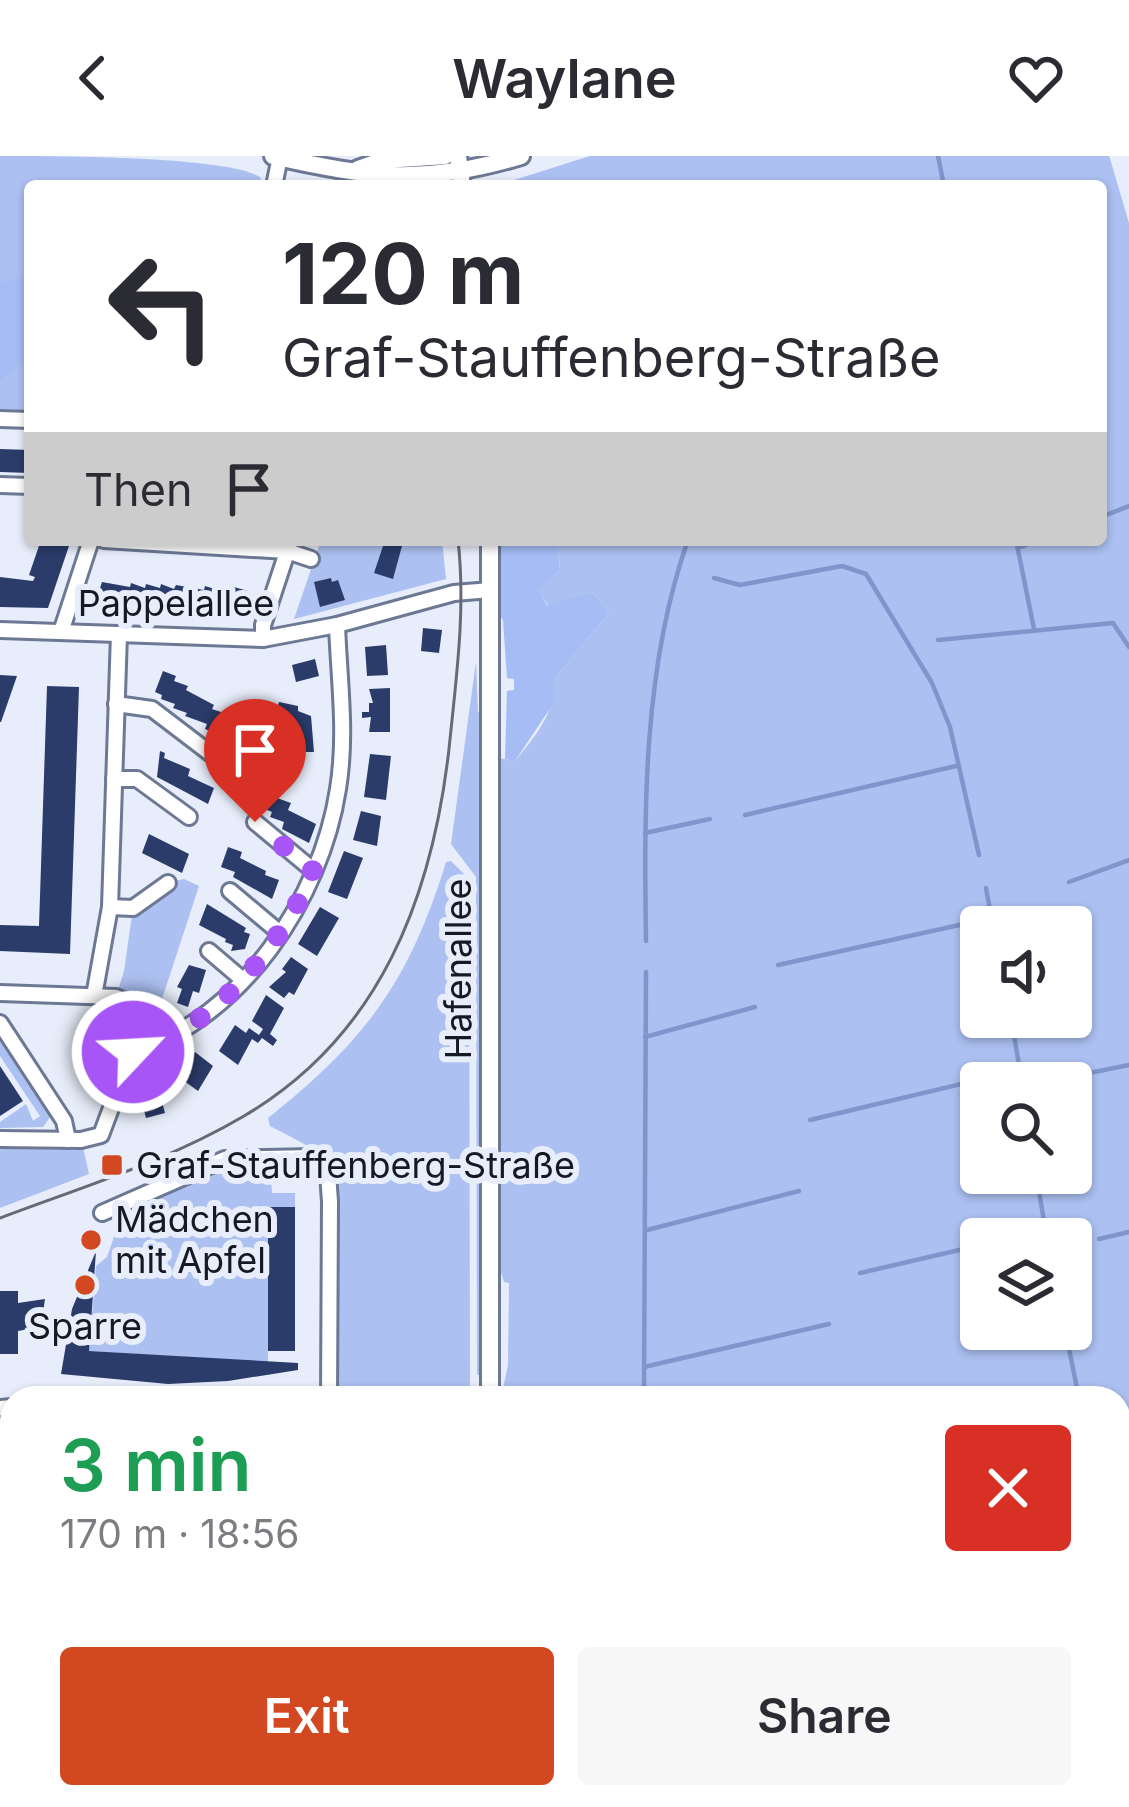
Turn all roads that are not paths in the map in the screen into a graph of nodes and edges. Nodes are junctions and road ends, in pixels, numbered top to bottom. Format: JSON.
{"nodes":[{"id":1,"x":445,"y":156,"type":"edge"},
{"id":2,"x":521,"y":156,"type":"edge"},
{"id":3,"x":276,"y":157,"type":"edge"},
{"id":4,"x":358,"y":170,"type":"junction"},
{"id":5,"x":460,"y":172,"type":"edge"},
{"id":6,"x":89,"y":546,"type":"edge"},
{"id":7,"x":289,"y":546,"type":"edge"},
{"id":8,"x":490,"y":546,"type":"edge"},
{"id":9,"x":311,"y":559,"type":"dead end"},
{"id":10,"x":491,"y":590,"type":"junction"},
{"id":11,"x":337,"y":625,"type":"junction"},
{"id":12,"x":0,"y":630,"type":"edge"},
{"id":13,"x":61,"y":632,"type":"junction"},
{"id":14,"x":118,"y":634,"type":"junction"},
{"id":15,"x":263,"y":639,"type":"junction"},
{"id":16,"x":116,"y":704,"type":"junction"},
{"id":17,"x":211,"y":754,"type":"dead end"},
{"id":18,"x":114,"y":778,"type":"junction"},
{"id":19,"x":189,"y":818,"type":"dead end"},
{"id":20,"x":255,"y":822,"type":"dead end"},
{"id":21,"x":314,"y":872,"type":"junction"},
{"id":22,"x":169,"y":883,"type":"dead end"},
{"id":23,"x":230,"y":891,"type":"dead end"},
{"id":24,"x":110,"y":908,"type":"junction"},
{"id":25,"x":280,"y":933,"type":"junction"},
{"id":26,"x":208,"y":951,"type":"dead end"},
{"id":27,"x":243,"y":980,"type":"junction"},
{"id":28,"x":0,"y":993,"type":"edge"},
{"id":29,"x":94,"y":996,"type":"junction"},
{"id":30,"x":0,"y":1023,"type":"edge"},
{"id":31,"x":133,"y":1052,"type":"junction"},
{"id":32,"x":0,"y":1139,"type":"edge"},
{"id":33,"x":68,"y":1140,"type":"junction"},
{"id":34,"x":102,"y":1213,"type":"dead end"},
{"id":35,"x":329,"y":1386,"type":"edge"},
{"id":36,"x":490,"y":1386,"type":"edge"}],
"edges":[{"from":1,"to":4,"type":"street"},
{"from":2,"to":5,"type":"street"},
{"from":3,"to":4,"type":"street"},
{"from":4,"to":5,"type":"street"},
{"from":6,"to":13,"type":"street"},
{"from":7,"to":9,"type":"street"},
{"from":7,"to":15,"type":"street"},
{"from":8,"to":10,"type":"street","name":"Hafenallee"},
{"from":10,"to":11,"type":"street","name":"Pappelallee"},
{"from":10,"to":36,"type":"street","name":"Hafenallee"},
{"from":11,"to":15,"type":"street","name":"Pappelallee"},
{"from":11,"to":21,"type":"street"},
{"from":12,"to":13,"type":"street","name":"Pappelallee"},
{"from":13,"to":14,"type":"street","name":"Pappelallee"},
{"from":14,"to":15,"type":"street","name":"Pappelallee"},
{"from":14,"to":16,"type":"street"},
{"from":16,"to":17,"type":"street"},
{"from":16,"to":18,"type":"street"},
{"from":18,"to":19,"type":"street"},
{"from":18,"to":24,"type":"street"},
{"from":20,"to":21,"type":"street"},
{"from":21,"to":25,"type":"street"},
{"from":22,"to":24,"type":"street"},
{"from":23,"to":25,"type":"street"},
{"from":24,"to":29,"type":"street"},
{"from":25,"to":27,"type":"street"},
{"from":26,"to":27,"type":"street"},
{"from":27,"to":31,"type":"street"},
{"from":28,"to":29,"type":"street"},
{"from":29,"to":31,"type":"street"},
{"from":30,"to":33,"type":"street"},
{"from":31,"to":33,"type":"street"},
{"from":32,"to":33,"type":"street"},
{"from":34,"to":35,"type":"street"}]}
